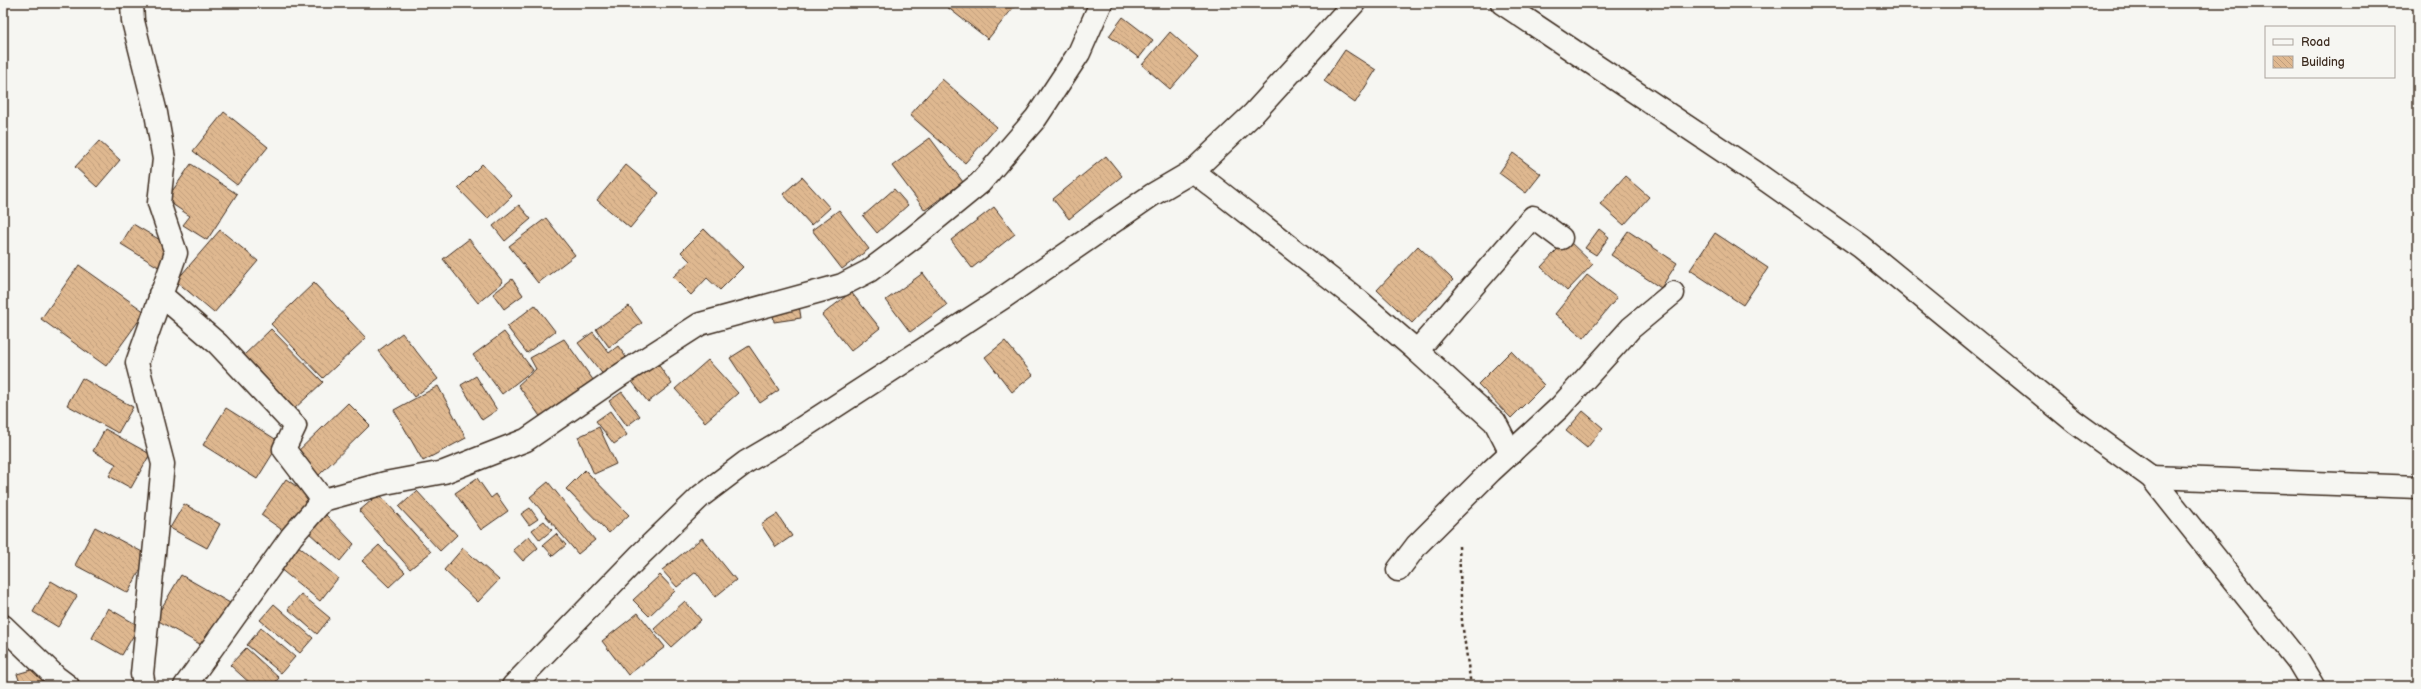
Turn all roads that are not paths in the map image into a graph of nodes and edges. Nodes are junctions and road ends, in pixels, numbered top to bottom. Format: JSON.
{"nodes":[{"id":1,"x":132,"y":3,"type":"edge"},
{"id":2,"x":1101,"y":3,"type":"edge"},
{"id":3,"x":1354,"y":3,"type":"edge"},
{"id":4,"x":1502,"y":3,"type":"edge"},
{"id":5,"x":1193,"y":171,"type":"junction"},
{"id":6,"x":1561,"y":238,"type":"dead end"},
{"id":7,"x":1673,"y":293,"type":"dead end"},
{"id":8,"x":160,"y":294,"type":"junction"},
{"id":9,"x":1417,"y":351,"type":"junction"},
{"id":10,"x":1511,"y":453,"type":"junction"},
{"id":11,"x":2151,"y":478,"type":"junction"},
{"id":12,"x":2418,"y":487,"type":"edge"},
{"id":13,"x":322,"y":500,"type":"junction"},
{"id":14,"x":1398,"y":570,"type":"dead end"},
{"id":15,"x":3,"y":626,"type":"edge"},
{"id":16,"x":68,"y":686,"type":"edge"},
{"id":17,"x":144,"y":686,"type":"edge"},
{"id":18,"x":185,"y":686,"type":"edge"},
{"id":19,"x":513,"y":686,"type":"edge"},
{"id":20,"x":2313,"y":686,"type":"edge"}],
"edges":[{"from":1,"to":8,"type":"street"},
{"from":2,"to":13,"type":"street"},
{"from":3,"to":5,"type":"street"},
{"from":4,"to":11,"type":"street"},
{"from":5,"to":9,"type":"street"},
{"from":5,"to":19,"type":"street"},
{"from":6,"to":9,"type":"street"},
{"from":7,"to":10,"type":"street"},
{"from":8,"to":13,"type":"street"},
{"from":8,"to":17,"type":"street"},
{"from":9,"to":10,"type":"street"},
{"from":10,"to":14,"type":"street"},
{"from":11,"to":12,"type":"street"},
{"from":11,"to":20,"type":"street"},
{"from":13,"to":18,"type":"street"},
{"from":15,"to":16,"type":"street"}]}
